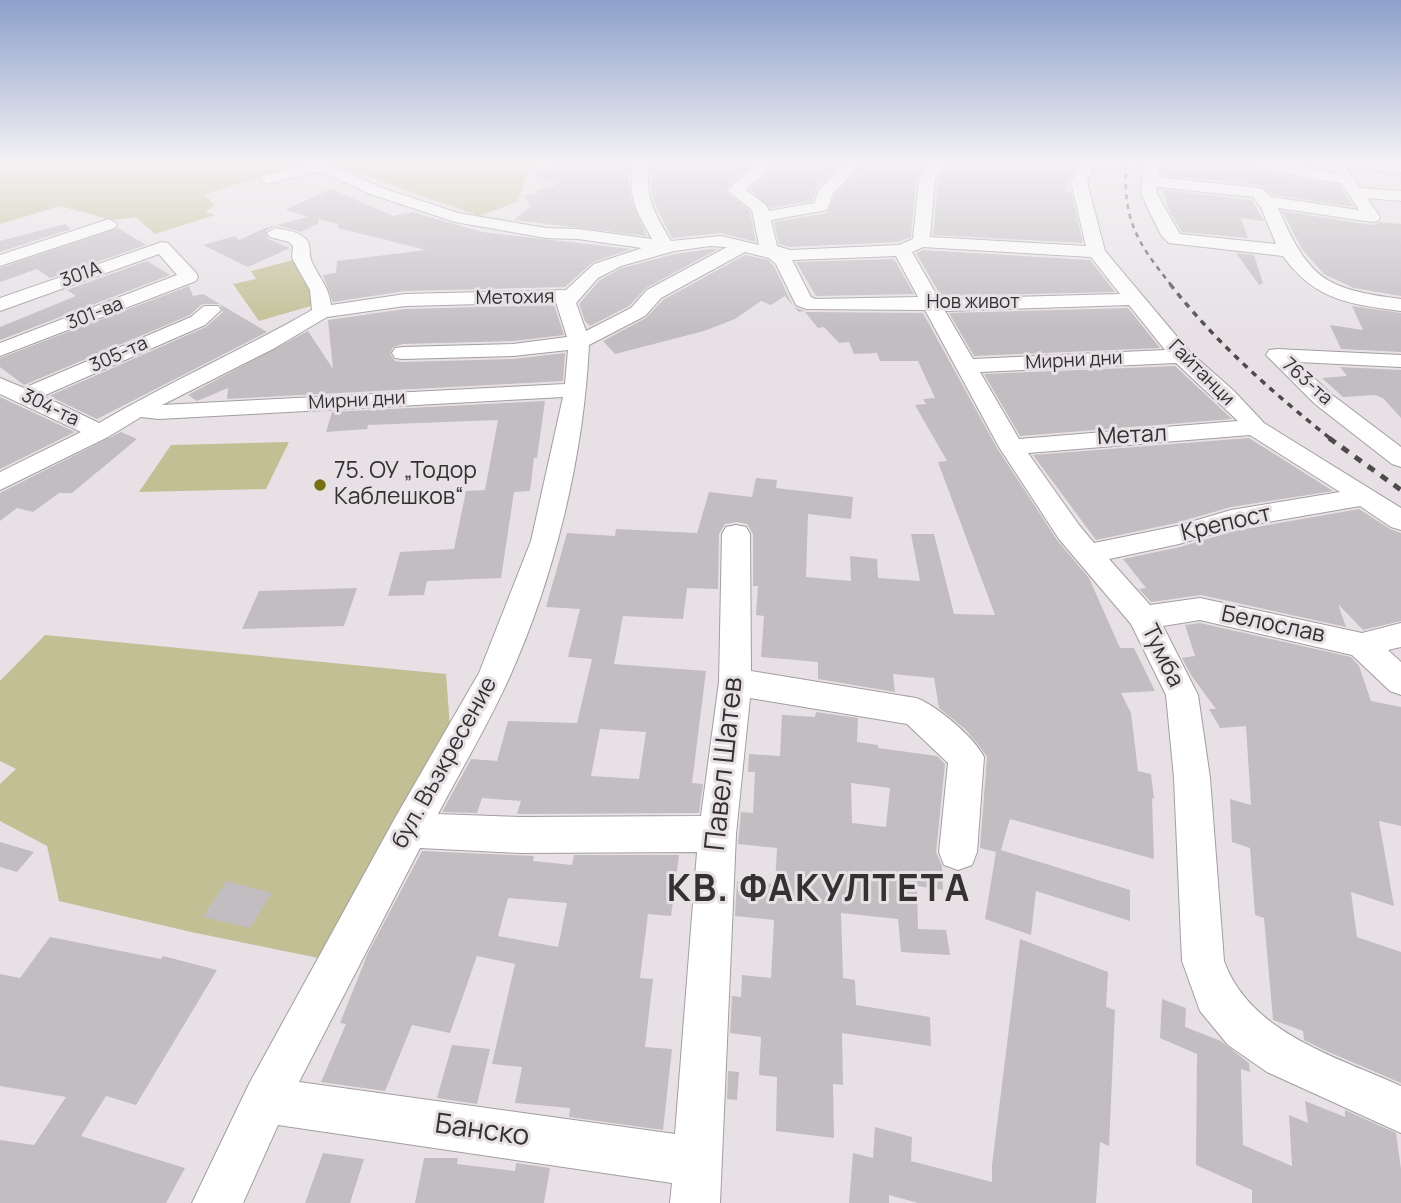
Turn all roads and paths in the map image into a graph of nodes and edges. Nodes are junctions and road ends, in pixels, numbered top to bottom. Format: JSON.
{"nodes":[{"id":1,"x":473,"y":220,"type":"edge"},
{"id":2,"x":651,"y":220,"type":"edge"},
{"id":3,"x":762,"y":220,"type":"edge"},
{"id":4,"x":917,"y":220,"type":"edge"},
{"id":5,"x":1088,"y":220,"type":"edge"},
{"id":6,"x":1162,"y":220,"type":"edge"},
{"id":7,"x":1276,"y":220,"type":"edge"},
{"id":8,"x":109,"y":224,"type":"dead end"},
{"id":9,"x":276,"y":233,"type":"dead end"},
{"id":10,"x":911,"y":246,"type":"junction"},
{"id":11,"x":162,"y":247,"type":"joint"},
{"id":12,"x":665,"y":247,"type":"junction"},
{"id":13,"x":741,"y":247,"type":"junction"},
{"id":14,"x":1288,"y":251,"type":"junction"},
{"id":15,"x":1096,"y":253,"type":"junction"},
{"id":16,"x":775,"y":255,"type":"junction"},
{"id":17,"x":0,"y":261,"type":"edge"},
{"id":18,"x":571,"y":296,"type":"junction"},
{"id":19,"x":1132,"y":299,"type":"junction"},
{"id":20,"x":0,"y":305,"type":"edge"},
{"id":21,"x":932,"y":305,"type":"junction"},
{"id":22,"x":1401,"y":305,"type":"edge"},
{"id":23,"x":211,"y":310,"type":"dead end"},
{"id":24,"x":322,"y":312,"type":"junction"},
{"id":25,"x":579,"y":342,"type":"junction"},
{"id":26,"x":0,"y":350,"type":"edge"},
{"id":27,"x":403,"y":353,"type":"dead end"},
{"id":28,"x":1181,"y":356,"type":"junction"},
{"id":29,"x":1401,"y":361,"type":"edge"},
{"id":30,"x":966,"y":366,"type":"junction"},
{"id":31,"x":0,"y":385,"type":"edge"},
{"id":32,"x":576,"y":390,"type":"junction"},
{"id":33,"x":25,"y":396,"type":"junction"},
{"id":34,"x":138,"y":410,"type":"junction"},
{"id":35,"x":1254,"y":427,"type":"junction"},
{"id":36,"x":100,"y":432,"type":"junction"},
{"id":37,"x":1011,"y":447,"type":"junction"},
{"id":38,"x":1401,"y":459,"type":"edge"},
{"id":39,"x":0,"y":482,"type":"edge"},
{"id":40,"x":1364,"y":497,"type":"junction"},
{"id":41,"x":1401,"y":521,"type":"edge"},
{"id":42,"x":736,"y":534,"type":"dead end"},
{"id":43,"x":1089,"y":554,"type":"junction"},
{"id":44,"x":1143,"y":617,"type":"junction"},
{"id":45,"x":1401,"y":635,"type":"edge"},
{"id":46,"x":1362,"y":645,"type":"junction"},
{"id":47,"x":735,"y":682,"type":"junction"},
{"id":48,"x":1401,"y":682,"type":"edge"},
{"id":49,"x":408,"y":830,"type":"junction"},
{"id":50,"x":717,"y":834,"type":"junction"},
{"id":51,"x":958,"y":852,"type":"dead end"},
{"id":52,"x":265,"y":1100,"type":"junction"},
{"id":53,"x":1401,"y":1110,"type":"edge"},
{"id":54,"x":697,"y":1182,"type":"edge"},
{"id":55,"x":217,"y":1203,"type":"edge"}],
"edges":[{"from":1,"to":12,"type":"street"},
{"from":2,"to":12,"type":"street"},
{"from":3,"to":16,"type":"street"},
{"from":4,"to":10,"type":"street"},
{"from":5,"to":15,"type":"street","name":"Гайтанци"},
{"from":6,"to":14,"type":"street"},
{"from":7,"to":14,"type":"street"},
{"from":8,"to":17,"type":"street"},
{"from":9,"to":24,"type":"street"},
{"from":10,"to":15,"type":"street","name":"Метохия"},
{"from":10,"to":16,"type":"street","name":"Метохия"},
{"from":10,"to":21,"type":"street","name":"Тумба"},
{"from":11,"to":20,"type":"street","name":"301А"},
{"from":11,"to":26,"type":"street","name":"301-ва"},
{"from":12,"to":13,"type":"street","name":"Метохия"},
{"from":12,"to":18,"type":"street","name":"Метохия"},
{"from":13,"to":16,"type":"street","name":"Метохия"},
{"from":13,"to":25,"type":"street"},
{"from":14,"to":22,"type":"street"},
{"from":15,"to":19,"type":"street","name":"Гайтанци"},
{"from":16,"to":21,"type":"street","name":"Нов живот"},
{"from":18,"to":24,"type":"street","name":"Метохия"},
{"from":18,"to":25,"type":"street","name":"бул. Възкресение"},
{"from":19,"to":21,"type":"street","name":"Нов живот"},
{"from":19,"to":28,"type":"street","name":"Гайтанци"},
{"from":21,"to":30,"type":"street","name":"Тумба"},
{"from":23,"to":33,"type":"street","name":"305-та"},
{"from":24,"to":34,"type":"street","name":"Метохия"},
{"from":25,"to":27,"type":"street"},
{"from":25,"to":32,"type":"street","name":"бул. Възкресение"},
{"from":28,"to":30,"type":"street","name":"Мирни дни"},
{"from":28,"to":35,"type":"street","name":"Гайтанци"},
{"from":29,"to":38,"type":"street","name":"763-та"},
{"from":30,"to":37,"type":"street","name":"Тумба"},
{"from":31,"to":33,"type":"street","name":"304-та"},
{"from":32,"to":34,"type":"street","name":"Мирни дни"},
{"from":32,"to":49,"type":"street","name":"бул. Възкресение"},
{"from":33,"to":36,"type":"street","name":"304-та"},
{"from":34,"to":36,"type":"street","name":"Метохия"},
{"from":35,"to":37,"type":"street","name":"Метал"},
{"from":35,"to":40,"type":"street","name":"Гайтанци"},
{"from":36,"to":39,"type":"street","name":"Метохия"},
{"from":37,"to":43,"type":"street","name":"Тумба"},
{"from":40,"to":41,"type":"street","name":"Гайтанци"},
{"from":40,"to":43,"type":"street","name":"Крепост"},
{"from":42,"to":47,"type":"street","name":"Павел Шатев"},
{"from":43,"to":44,"type":"street","name":"Тумба"},
{"from":44,"to":46,"type":"street","name":"Белослав"},
{"from":44,"to":53,"type":"street","name":"Тумба"},
{"from":45,"to":46,"type":"street","name":"Белослав"},
{"from":46,"to":48,"type":"street"},
{"from":47,"to":50,"type":"street","name":"Павел Шатев"},
{"from":47,"to":51,"type":"street"},
{"from":49,"to":50,"type":"street"},
{"from":49,"to":52,"type":"street","name":"бул. Възкресение"},
{"from":50,"to":54,"type":"street","name":"Павел Шатев"},
{"from":52,"to":54,"type":"street","name":"Банско"},
{"from":52,"to":55,"type":"street","name":"бул. Възкресение"}]}
